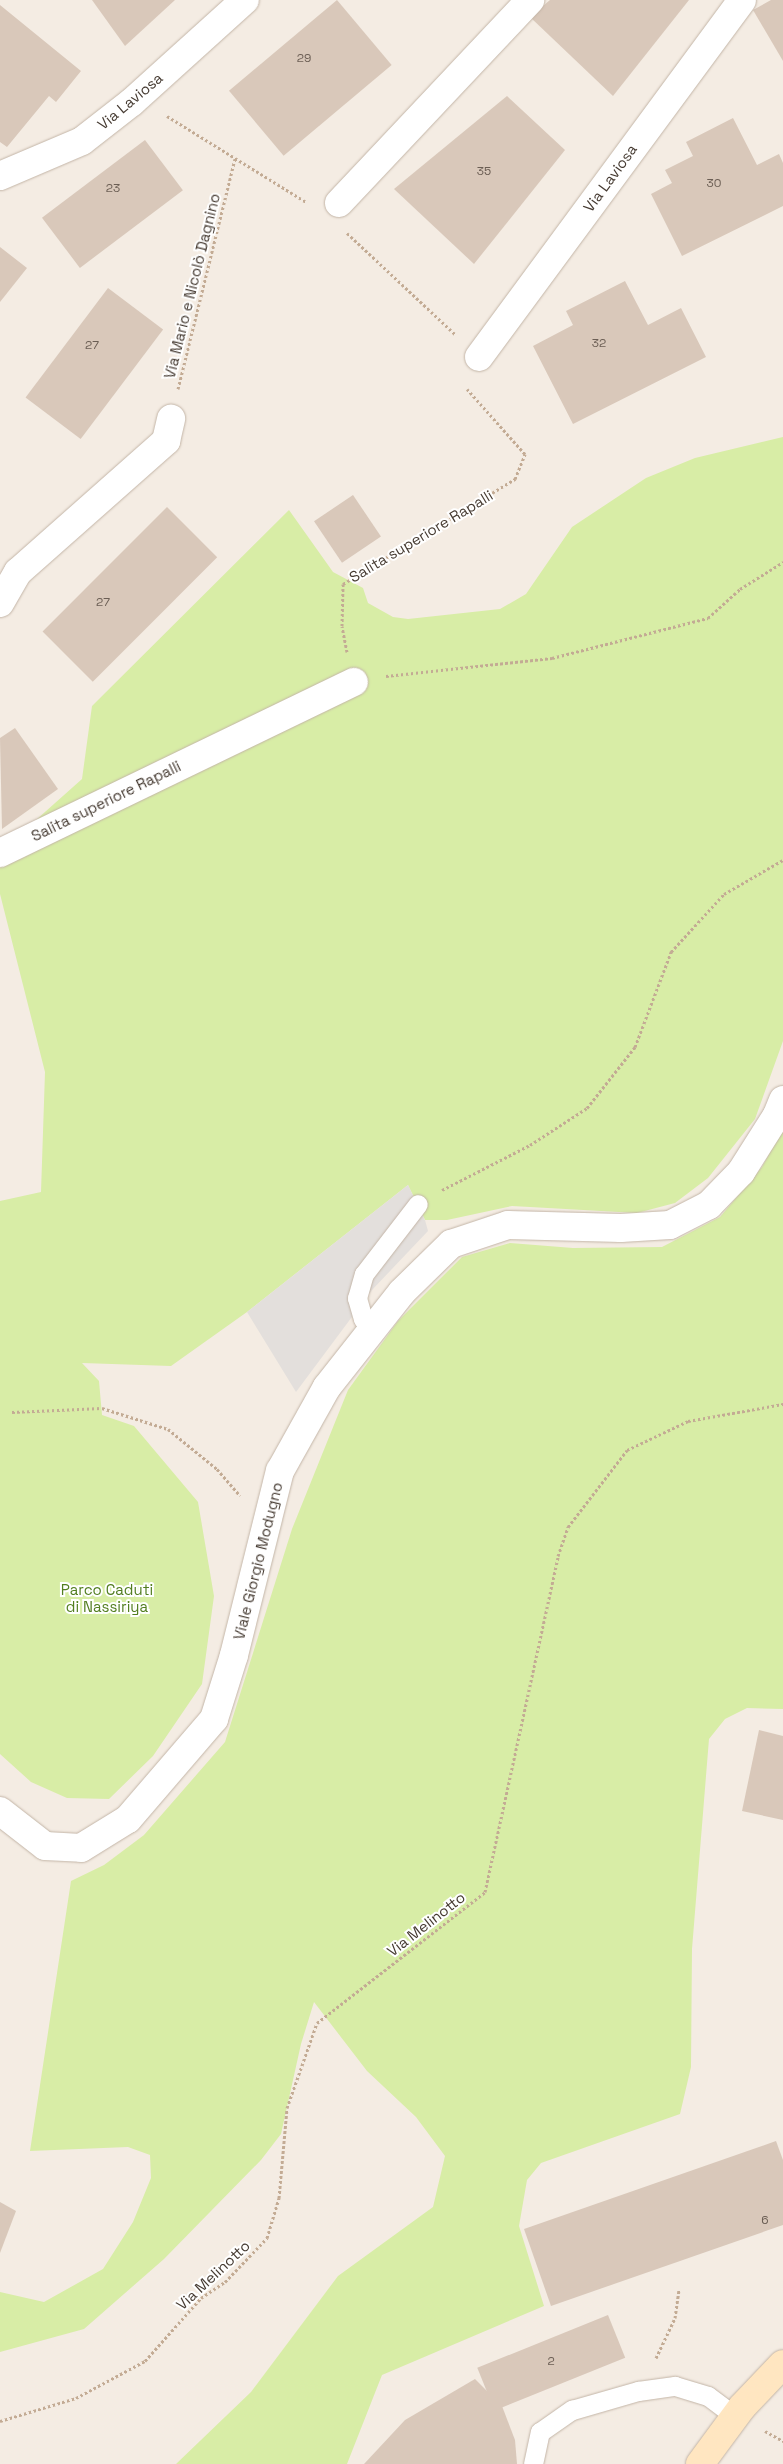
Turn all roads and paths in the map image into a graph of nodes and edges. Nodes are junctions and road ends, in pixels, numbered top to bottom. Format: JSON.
{"nodes":[{"id":1,"x":244,"y":0,"type":"edge"},
{"id":2,"x":530,"y":0,"type":"edge"},
{"id":3,"x":742,"y":0,"type":"edge"},
{"id":4,"x":162,"y":113,"type":"dead end"},
{"id":5,"x":235,"y":159,"type":"junction"},
{"id":6,"x":0,"y":176,"type":"edge"},
{"id":7,"x":334,"y":210,"type":"junction"},
{"id":8,"x":479,"y":357,"type":"junction"},
{"id":9,"x":171,"y":419,"type":"joint"},
{"id":10,"x":783,"y":562,"type":"edge"},
{"id":11,"x":0,"y":603,"type":"edge"},
{"id":12,"x":354,"y":682,"type":"junction"},
{"id":13,"x":0,"y":853,"type":"edge"},
{"id":14,"x":783,"y":860,"type":"edge"},
{"id":15,"x":783,"y":1100,"type":"edge"},
{"id":16,"x":418,"y":1204,"type":"joint"},
{"id":17,"x":372,"y":1330,"type":"junction"},
{"id":18,"x":783,"y":1404,"type":"edge"},
{"id":19,"x":12,"y":1412,"type":"dead end"},
{"id":20,"x":265,"y":1524,"type":"junction"},
{"id":21,"x":0,"y":1810,"type":"edge"},
{"id":22,"x":679,"y":2289,"type":"dead end"},
{"id":23,"x":783,"y":2364,"type":"edge"},
{"id":24,"x":617,"y":2396,"type":"junction"},
{"id":25,"x":735,"y":2416,"type":"junction"},
{"id":26,"x":0,"y":2421,"type":"edge"},
{"id":27,"x":766,"y":2433,"type":"dead end"},
{"id":28,"x":783,"y":2441,"type":"edge"},
{"id":29,"x":533,"y":2464,"type":"edge"},
{"id":30,"x":700,"y":2464,"type":"edge"}],
"edges":[{"from":1,"to":6,"type":"street","name":"Via Laviosa"},
{"from":2,"to":7,"type":"street"},
{"from":3,"to":8,"type":"street","name":"Via Laviosa"},
{"from":4,"to":5,"type":"path"},
{"from":5,"to":7,"type":"path"},
{"from":5,"to":9,"type":"path","name":"Via Mario e Nicolò Dagnino"},
{"from":7,"to":8,"type":"path"},
{"from":8,"to":12,"type":"path","name":"Salita superiore Rapalli"},
{"from":9,"to":11,"type":"street"},
{"from":10,"to":12,"type":"path"},
{"from":12,"to":13,"type":"street","name":"Salita superiore Rapalli"},
{"from":14,"to":16,"type":"path"},
{"from":15,"to":17,"type":"street","name":"Viale Giorgio Modugno"},
{"from":16,"to":17,"type":"lane"},
{"from":17,"to":20,"type":"street","name":"Viale Giorgio Modugno"},
{"from":18,"to":26,"type":"path","name":"Via Melinotto"},
{"from":19,"to":20,"type":"path"},
{"from":20,"to":21,"type":"street","name":"Viale Giorgio Modugno"},
{"from":22,"to":24,"type":"path"},
{"from":23,"to":25,"type":"street"},
{"from":24,"to":25,"type":"lane"},
{"from":24,"to":29,"type":"lane"},
{"from":25,"to":30,"type":"street"},
{"from":27,"to":28,"type":"path"}]}
